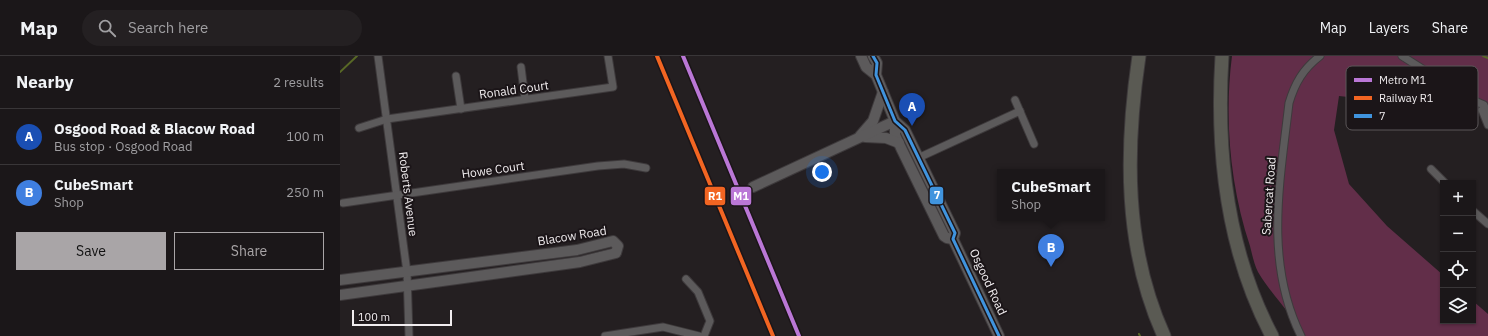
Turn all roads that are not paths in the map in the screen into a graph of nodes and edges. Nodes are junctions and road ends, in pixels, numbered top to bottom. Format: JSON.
{"nodes":[{"id":1,"x":378,"y":56,"type":"edge"},
{"id":2,"x":608,"y":56,"type":"edge"},
{"id":3,"x":861,"y":56,"type":"edge"},
{"id":4,"x":873,"y":56,"type":"edge"},
{"id":5,"x":1139,"y":56,"type":"edge"},
{"id":6,"x":1222,"y":56,"type":"edge"},
{"id":7,"x":1320,"y":56,"type":"edge"},
{"id":8,"x":1402,"y":56,"type":"edge"},
{"id":9,"x":1418,"y":66,"type":"edge"},
{"id":10,"x":521,"y":68,"type":"dead end"},
{"id":11,"x":876,"y":75,"type":"junction"},
{"id":12,"x":456,"y":76,"type":"dead end"},
{"id":13,"x":883,"y":92,"type":"junction"},
{"id":14,"x":525,"y":99,"type":"junction"},
{"id":15,"x":1015,"y":100,"type":"dead end"},
{"id":16,"x":1478,"y":103,"type":"edge"},
{"id":17,"x":1482,"y":105,"type":"junction"},
{"id":18,"x":460,"y":109,"type":"junction"},
{"id":19,"x":1020,"y":111,"type":"junction"},
{"id":20,"x":1488,"y":114,"type":"edge"},
{"id":21,"x":387,"y":119,"type":"junction"},
{"id":22,"x":896,"y":121,"type":"junction"},
{"id":23,"x":1488,"y":125,"type":"edge"},
{"id":24,"x":359,"y":128,"type":"dead end"},
{"id":25,"x":859,"y":138,"type":"junction"},
{"id":26,"x":899,"y":143,"type":"junction"},
{"id":27,"x":1034,"y":144,"type":"dead end"},
{"id":28,"x":918,"y":158,"type":"junction"},
{"id":29,"x":646,"y":168,"type":"dead end"},
{"id":30,"x":1431,"y":168,"type":"dead end"},
{"id":31,"x":1442,"y":180,"type":"edge"},
{"id":32,"x":753,"y":187,"type":"dead end"},
{"id":33,"x":397,"y":195,"type":"junction"},
{"id":34,"x":343,"y":203,"type":"dead end"},
{"id":35,"x":1476,"y":214,"type":"edge"},
{"id":36,"x":1488,"y":224,"type":"edge"},
{"id":37,"x":953,"y":239,"type":"junction"},
{"id":38,"x":407,"y":272,"type":"junction"},
{"id":39,"x":686,"y":279,"type":"dead end"},
{"id":40,"x":340,"y":280,"type":"edge"},
{"id":41,"x":408,"y":285,"type":"junction"},
{"id":42,"x":340,"y":295,"type":"edge"},
{"id":43,"x":409,"y":336,"type":"edge"},
{"id":44,"x":604,"y":336,"type":"edge"},
{"id":45,"x":698,"y":336,"type":"edge"},
{"id":46,"x":704,"y":336,"type":"edge"},
{"id":47,"x":999,"y":336,"type":"edge"},
{"id":48,"x":1164,"y":336,"type":"edge"},
{"id":49,"x":1272,"y":336,"type":"edge"},
{"id":50,"x":1301,"y":336,"type":"edge"}],
"edges":[{"from":1,"to":21,"type":"street","name":"Roberts Avenue"},
{"from":2,"to":14,"type":"street","name":"Ronald Court"},
{"from":3,"to":11,"type":"street","name":"Osgood Road"},
{"from":4,"to":11,"type":"street","name":"Osgood Road"},
{"from":5,"to":48,"type":"highway"},
{"from":6,"to":49,"type":"highway"},
{"from":7,"to":50,"type":"street","name":"Sabercat Road"},
{"from":8,"to":9,"type":"street"},
{"from":10,"to":14,"type":"street"},
{"from":11,"to":13,"type":"street","name":"Osgood Road"},
{"from":12,"to":18,"type":"street"},
{"from":13,"to":22,"type":"street","name":"Osgood Road"},
{"from":13,"to":25,"type":"street"},
{"from":14,"to":18,"type":"street","name":"Ronald Court"},
{"from":15,"to":19,"type":"street"},
{"from":16,"to":17,"type":"street"},
{"from":17,"to":20,"type":"street"},
{"from":17,"to":23,"type":"street"},
{"from":18,"to":21,"type":"street","name":"Ronald Court"},
{"from":19,"to":27,"type":"street"},
{"from":19,"to":28,"type":"street"},
{"from":21,"to":24,"type":"street","name":"Ronald Court"},
{"from":21,"to":33,"type":"street","name":"Roberts Avenue"},
{"from":22,"to":25,"type":"street"},
{"from":22,"to":26,"type":"street","name":"Osgood Road"},
{"from":22,"to":28,"type":"street","name":"Osgood Road"},
{"from":25,"to":26,"type":"street"},
{"from":25,"to":32,"type":"street"},
{"from":26,"to":37,"type":"street","name":"Osgood Road"},
{"from":28,"to":37,"type":"street","name":"Osgood Road"},
{"from":29,"to":33,"type":"street","name":"Howe Court"},
{"from":30,"to":31,"type":"street"},
{"from":33,"to":34,"type":"street","name":"Howe Court"},
{"from":33,"to":38,"type":"street","name":"Roberts Avenue"},
{"from":35,"to":36,"type":"street"},
{"from":37,"to":47,"type":"street","name":"Osgood Road"},
{"from":38,"to":40,"type":"street","name":"Blacow Road"},
{"from":38,"to":41,"type":"street","name":"Roberts Avenue"},
{"from":38,"to":41,"type":"street","name":"Blacow Road"},
{"from":39,"to":46,"type":"street"},
{"from":41,"to":42,"type":"street","name":"Blacow Road"},
{"from":41,"to":43,"type":"street","name":"Roberts Avenue"},
{"from":44,"to":45,"type":"street"}]}
